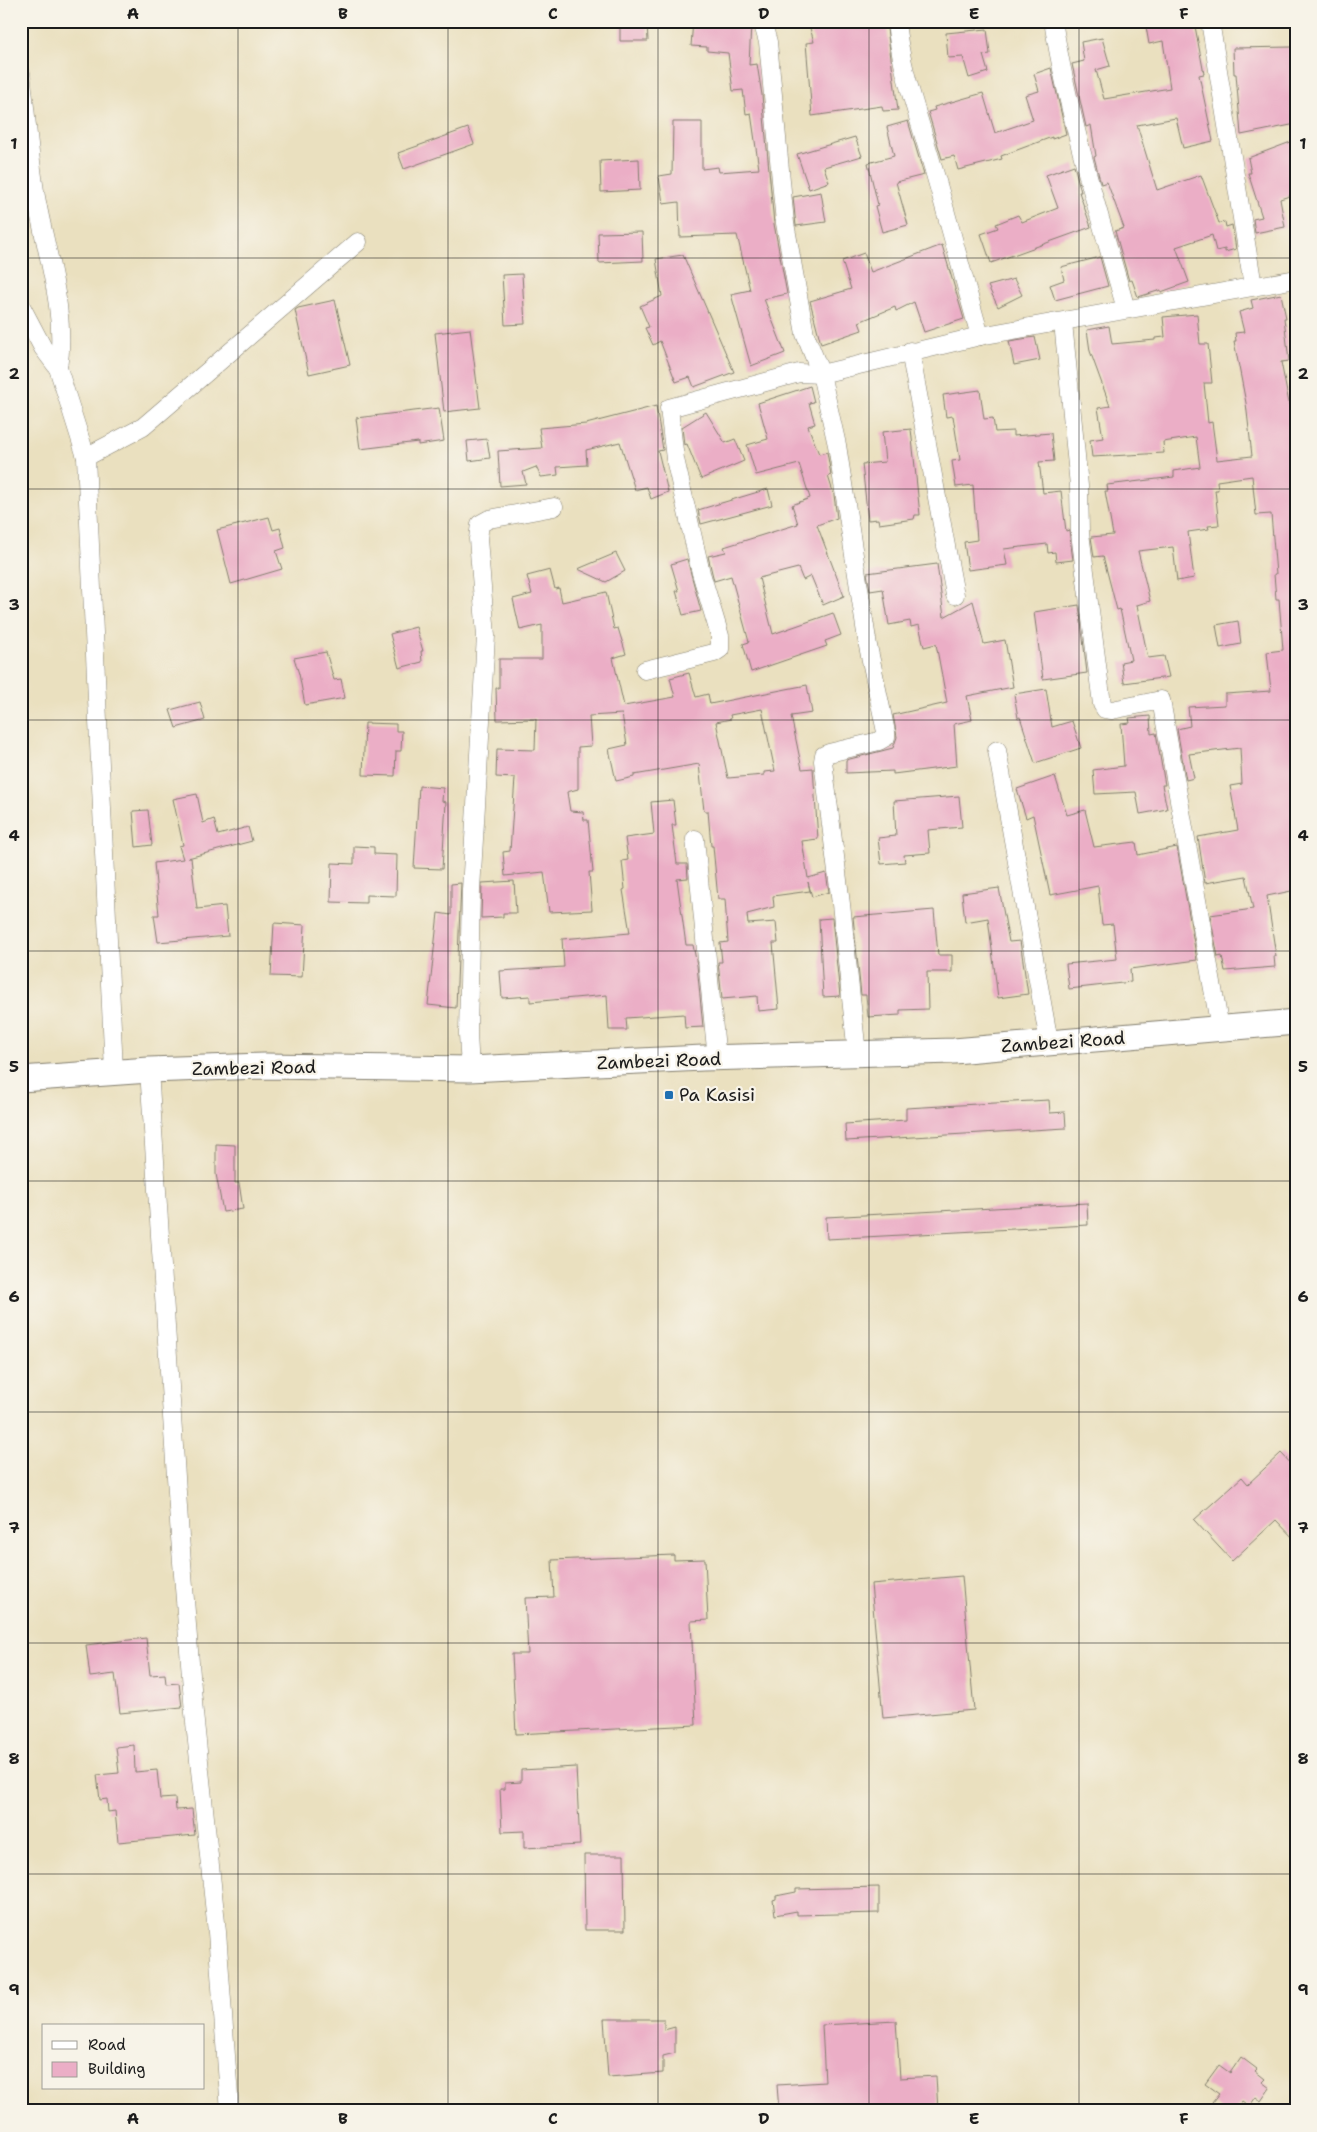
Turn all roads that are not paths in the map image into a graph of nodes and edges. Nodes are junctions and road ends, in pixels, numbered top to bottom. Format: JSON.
{"nodes":[{"id":1,"x":762,"y":21,"type":"edge"},
{"id":2,"x":896,"y":21,"type":"edge"},
{"id":3,"x":1052,"y":21,"type":"edge"},
{"id":4,"x":1210,"y":21,"type":"edge"},
{"id":5,"x":21,"y":73,"type":"edge"},
{"id":6,"x":358,"y":242,"type":"dead end"},
{"id":7,"x":1296,"y":279,"type":"edge"},
{"id":8,"x":1253,"y":286,"type":"junction"},
{"id":9,"x":21,"y":306,"type":"edge"},
{"id":10,"x":1126,"y":309,"type":"junction"},
{"id":11,"x":1063,"y":322,"type":"junction"},
{"id":12,"x":980,"y":336,"type":"junction"},
{"id":13,"x":910,"y":351,"type":"junction"},
{"id":14,"x":58,"y":368,"type":"junction"},
{"id":15,"x":821,"y":374,"type":"junction"},
{"id":16,"x":86,"y":456,"type":"junction"},
{"id":17,"x":554,"y":507,"type":"dead end"},
{"id":18,"x":955,"y":595,"type":"dead end"},
{"id":19,"x":645,"y":670,"type":"dead end"},
{"id":20,"x":997,"y":750,"type":"dead end"},
{"id":21,"x":695,"y":838,"type":"dead end"},
{"id":22,"x":1296,"y":1022,"type":"edge"},
{"id":23,"x":1220,"y":1028,"type":"junction"},
{"id":24,"x":1049,"y":1042,"type":"junction"},
{"id":25,"x":857,"y":1054,"type":"junction"},
{"id":26,"x":717,"y":1059,"type":"junction"},
{"id":27,"x":470,"y":1069,"type":"junction"},
{"id":28,"x":149,"y":1070,"type":"junction"},
{"id":29,"x":114,"y":1072,"type":"junction"},
{"id":30,"x":21,"y":1079,"type":"edge"},
{"id":31,"x":230,"y":2111,"type":"edge"}],
"edges":[{"from":1,"to":15,"type":"street"},
{"from":2,"to":12,"type":"street"},
{"from":3,"to":10,"type":"street"},
{"from":4,"to":8,"type":"street"},
{"from":5,"to":14,"type":"street"},
{"from":6,"to":16,"type":"street"},
{"from":7,"to":8,"type":"street"},
{"from":8,"to":10,"type":"street"},
{"from":9,"to":14,"type":"street"},
{"from":10,"to":11,"type":"street"},
{"from":11,"to":12,"type":"street"},
{"from":11,"to":23,"type":"street"},
{"from":12,"to":13,"type":"street"},
{"from":13,"to":15,"type":"street"},
{"from":13,"to":18,"type":"street"},
{"from":14,"to":16,"type":"street"},
{"from":15,"to":19,"type":"street"},
{"from":15,"to":25,"type":"street"},
{"from":16,"to":29,"type":"street"},
{"from":17,"to":27,"type":"street"},
{"from":20,"to":24,"type":"street"},
{"from":21,"to":26,"type":"street"},
{"from":22,"to":23,"type":"main road","name":"Zambezi Road"},
{"from":23,"to":24,"type":"main road","name":"Zambezi Road"},
{"from":24,"to":25,"type":"main road","name":"Zambezi Road"},
{"from":25,"to":26,"type":"main road","name":"Zambezi Road"},
{"from":26,"to":27,"type":"main road","name":"Zambezi Road"},
{"from":27,"to":28,"type":"main road","name":"Zambezi Road"},
{"from":28,"to":29,"type":"main road","name":"Zambezi Road"},
{"from":28,"to":31,"type":"street"},
{"from":29,"to":30,"type":"main road","name":"Zambezi Road"}]}
